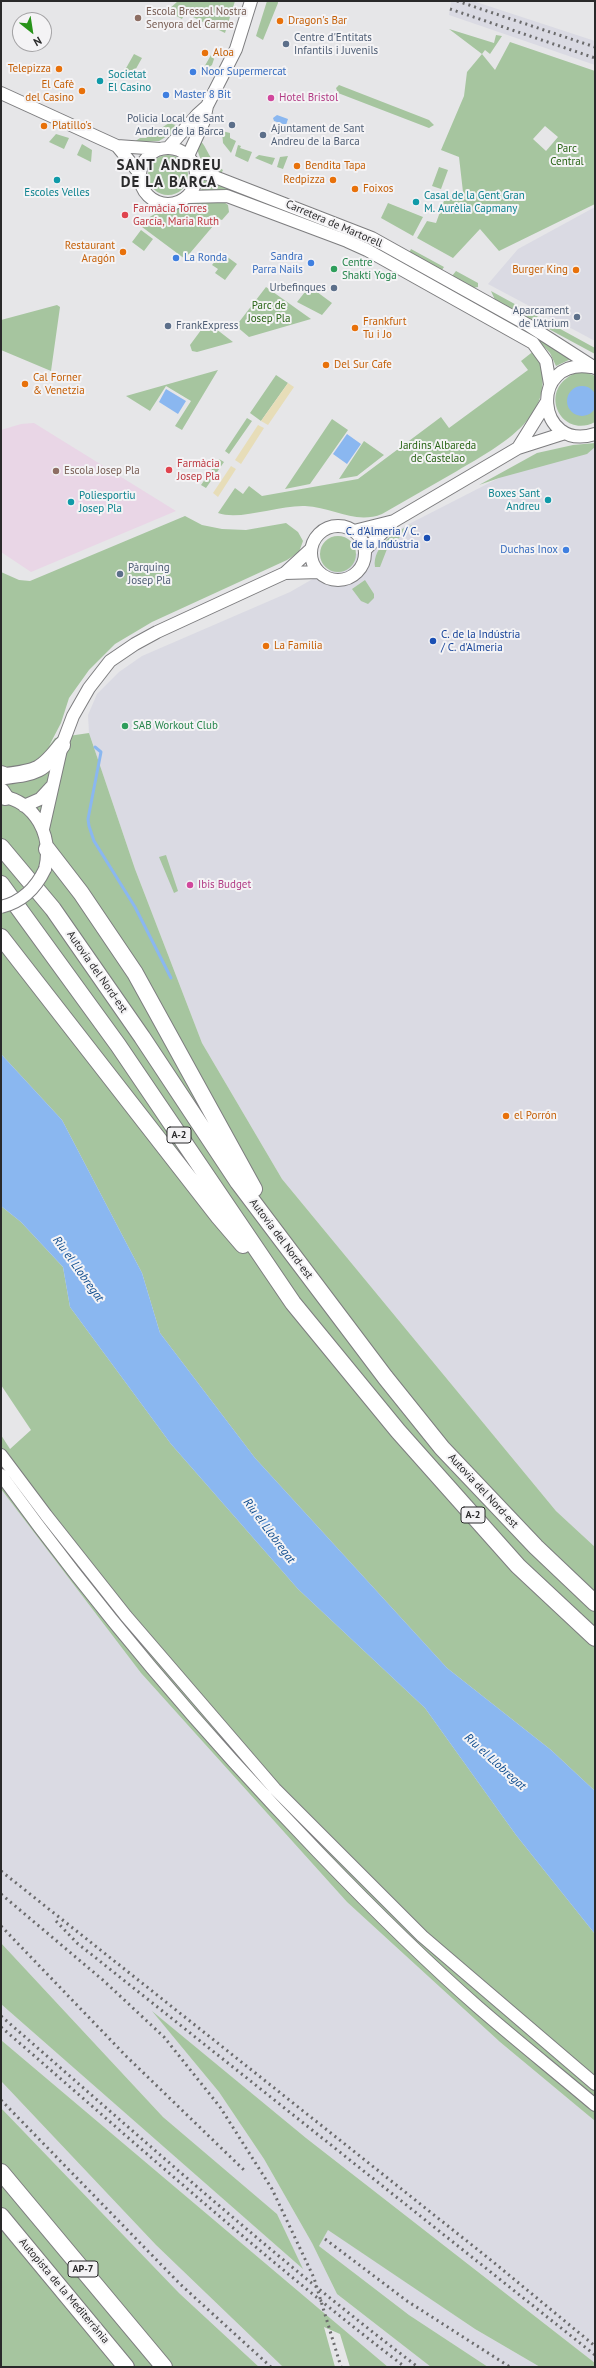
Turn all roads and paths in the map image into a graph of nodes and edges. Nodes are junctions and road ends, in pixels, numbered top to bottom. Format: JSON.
{"nodes":[{"id":1,"x":251,"y":1,"type":"edge"},
{"id":2,"x":1,"y":94,"type":"edge"},
{"id":3,"x":207,"y":106,"type":"junction"},
{"id":4,"x":117,"y":146,"type":"junction"},
{"id":5,"x":164,"y":148,"type":"junction"},
{"id":6,"x":191,"y":160,"type":"junction"},
{"id":7,"x":140,"y":174,"type":"junction"},
{"id":8,"x":188,"y":197,"type":"junction"},
{"id":9,"x":594,"y":368,"type":"edge"},
{"id":10,"x":550,"y":384,"type":"junction"},
{"id":11,"x":546,"y":404,"type":"junction"},
{"id":12,"x":565,"y":433,"type":"junction"},
{"id":13,"x":595,"y":434,"type":"edge"},
{"id":14,"x":518,"y":448,"type":"junction"},
{"id":15,"x":394,"y":521,"type":"junction"},
{"id":16,"x":354,"y":531,"type":"junction"},
{"id":17,"x":366,"y":549,"type":"junction"},
{"id":18,"x":310,"y":550,"type":"junction"},
{"id":19,"x":319,"y":572,"type":"junction"},
{"id":20,"x":285,"y":573,"type":"junction"},
{"id":21,"x":62,"y":745,"type":"junction"},
{"id":22,"x":1,"y":774,"type":"edge"},
{"id":23,"x":53,"y":785,"type":"junction"},
{"id":24,"x":2,"y":795,"type":"edge"},
{"id":25,"x":24,"y":806,"type":"junction"},
{"id":26,"x":43,"y":828,"type":"junction"},
{"id":27,"x":1,"y":847,"type":"edge"},
{"id":28,"x":47,"y":849,"type":"junction"},
{"id":29,"x":1,"y":884,"type":"edge"},
{"id":30,"x":1,"y":907,"type":"edge"},
{"id":31,"x":1,"y":937,"type":"edge"},
{"id":32,"x":278,"y":1235,"type":"junction"},
{"id":33,"x":293,"y":1303,"type":"junction"},
{"id":34,"x":1,"y":1455,"type":"edge"},
{"id":35,"x":1,"y":1475,"type":"edge"},
{"id":36,"x":595,"y":1603,"type":"edge"},
{"id":37,"x":595,"y":1638,"type":"edge"},
{"id":38,"x":595,"y":2084,"type":"edge"},
{"id":39,"x":595,"y":2105,"type":"edge"},
{"id":40,"x":1,"y":2172,"type":"edge"},
{"id":41,"x":1,"y":2216,"type":"edge"},
{"id":42,"x":126,"y":2367,"type":"edge"},
{"id":43,"x":164,"y":2367,"type":"edge"}],
"edges":[{"from":1,"to":3,"type":"street"},
{"from":2,"to":4,"type":"street"},
{"from":3,"to":5,"type":"street"},
{"from":3,"to":6,"type":"street"},
{"from":4,"to":5,"type":"street","name":"Carretera de Martorell"},
{"from":4,"to":7,"type":"street"},
{"from":5,"to":6,"type":"street","name":"Carretera de Martorell"},
{"from":5,"to":7,"type":"street"},
{"from":6,"to":8,"type":"street"},
{"from":6,"to":9,"type":"street","name":"Carretera de Martorell"},
{"from":7,"to":8,"type":"street","name":"Carretera de Martorell"},
{"from":8,"to":10,"type":"street","name":"Carretera de Martorell"},
{"from":9,"to":10,"type":"street","name":"Carretera de Martorell"},
{"from":10,"to":11,"type":"street","name":"Carretera de Martorell"},
{"from":11,"to":12,"type":"street"},
{"from":11,"to":14,"type":"street"},
{"from":12,"to":13,"type":"street"},
{"from":12,"to":14,"type":"street"},
{"from":14,"to":15,"type":"street"},
{"from":15,"to":16,"type":"street"},
{"from":15,"to":17,"type":"street"},
{"from":16,"to":17,"type":"street"},
{"from":16,"to":18,"type":"street"},
{"from":17,"to":19,"type":"street"},
{"from":18,"to":19,"type":"street"},
{"from":18,"to":20,"type":"street"},
{"from":19,"to":20,"type":"street"},
{"from":20,"to":21,"type":"street"},
{"from":21,"to":22,"type":"highway"},
{"from":21,"to":23,"type":"street"},
{"from":23,"to":25,"type":"street"},
{"from":23,"to":26,"type":"street"},
{"from":24,"to":25,"type":"street"},
{"from":25,"to":26,"type":"street"},
{"from":26,"to":28,"type":"street"},
{"from":27,"to":32,"type":"highway","name":"Autovia del Nord-est","number":"A-2"},
{"from":28,"to":30,"type":"street","bridge":true},
{"from":28,"to":32,"type":"highway"},
{"from":29,"to":33,"type":"highway","name":"Autovia del Nord-est","number":"A-2"},
{"from":31,"to":33,"type":"highway"},
{"from":32,"to":36,"type":"highway","name":"Autovia del Nord-est","number":"A-2"},
{"from":33,"to":37,"type":"highway","name":"Autovia del Nord-est","number":"A-2"},
{"from":34,"to":38,"type":"street"},
{"from":35,"to":39,"type":"street"},
{"from":40,"to":43,"type":"highway","number":"AP-7"},
{"from":41,"to":42,"type":"highway","name":"Autopista de la Mediterrània","number":"AP-7"}]}
